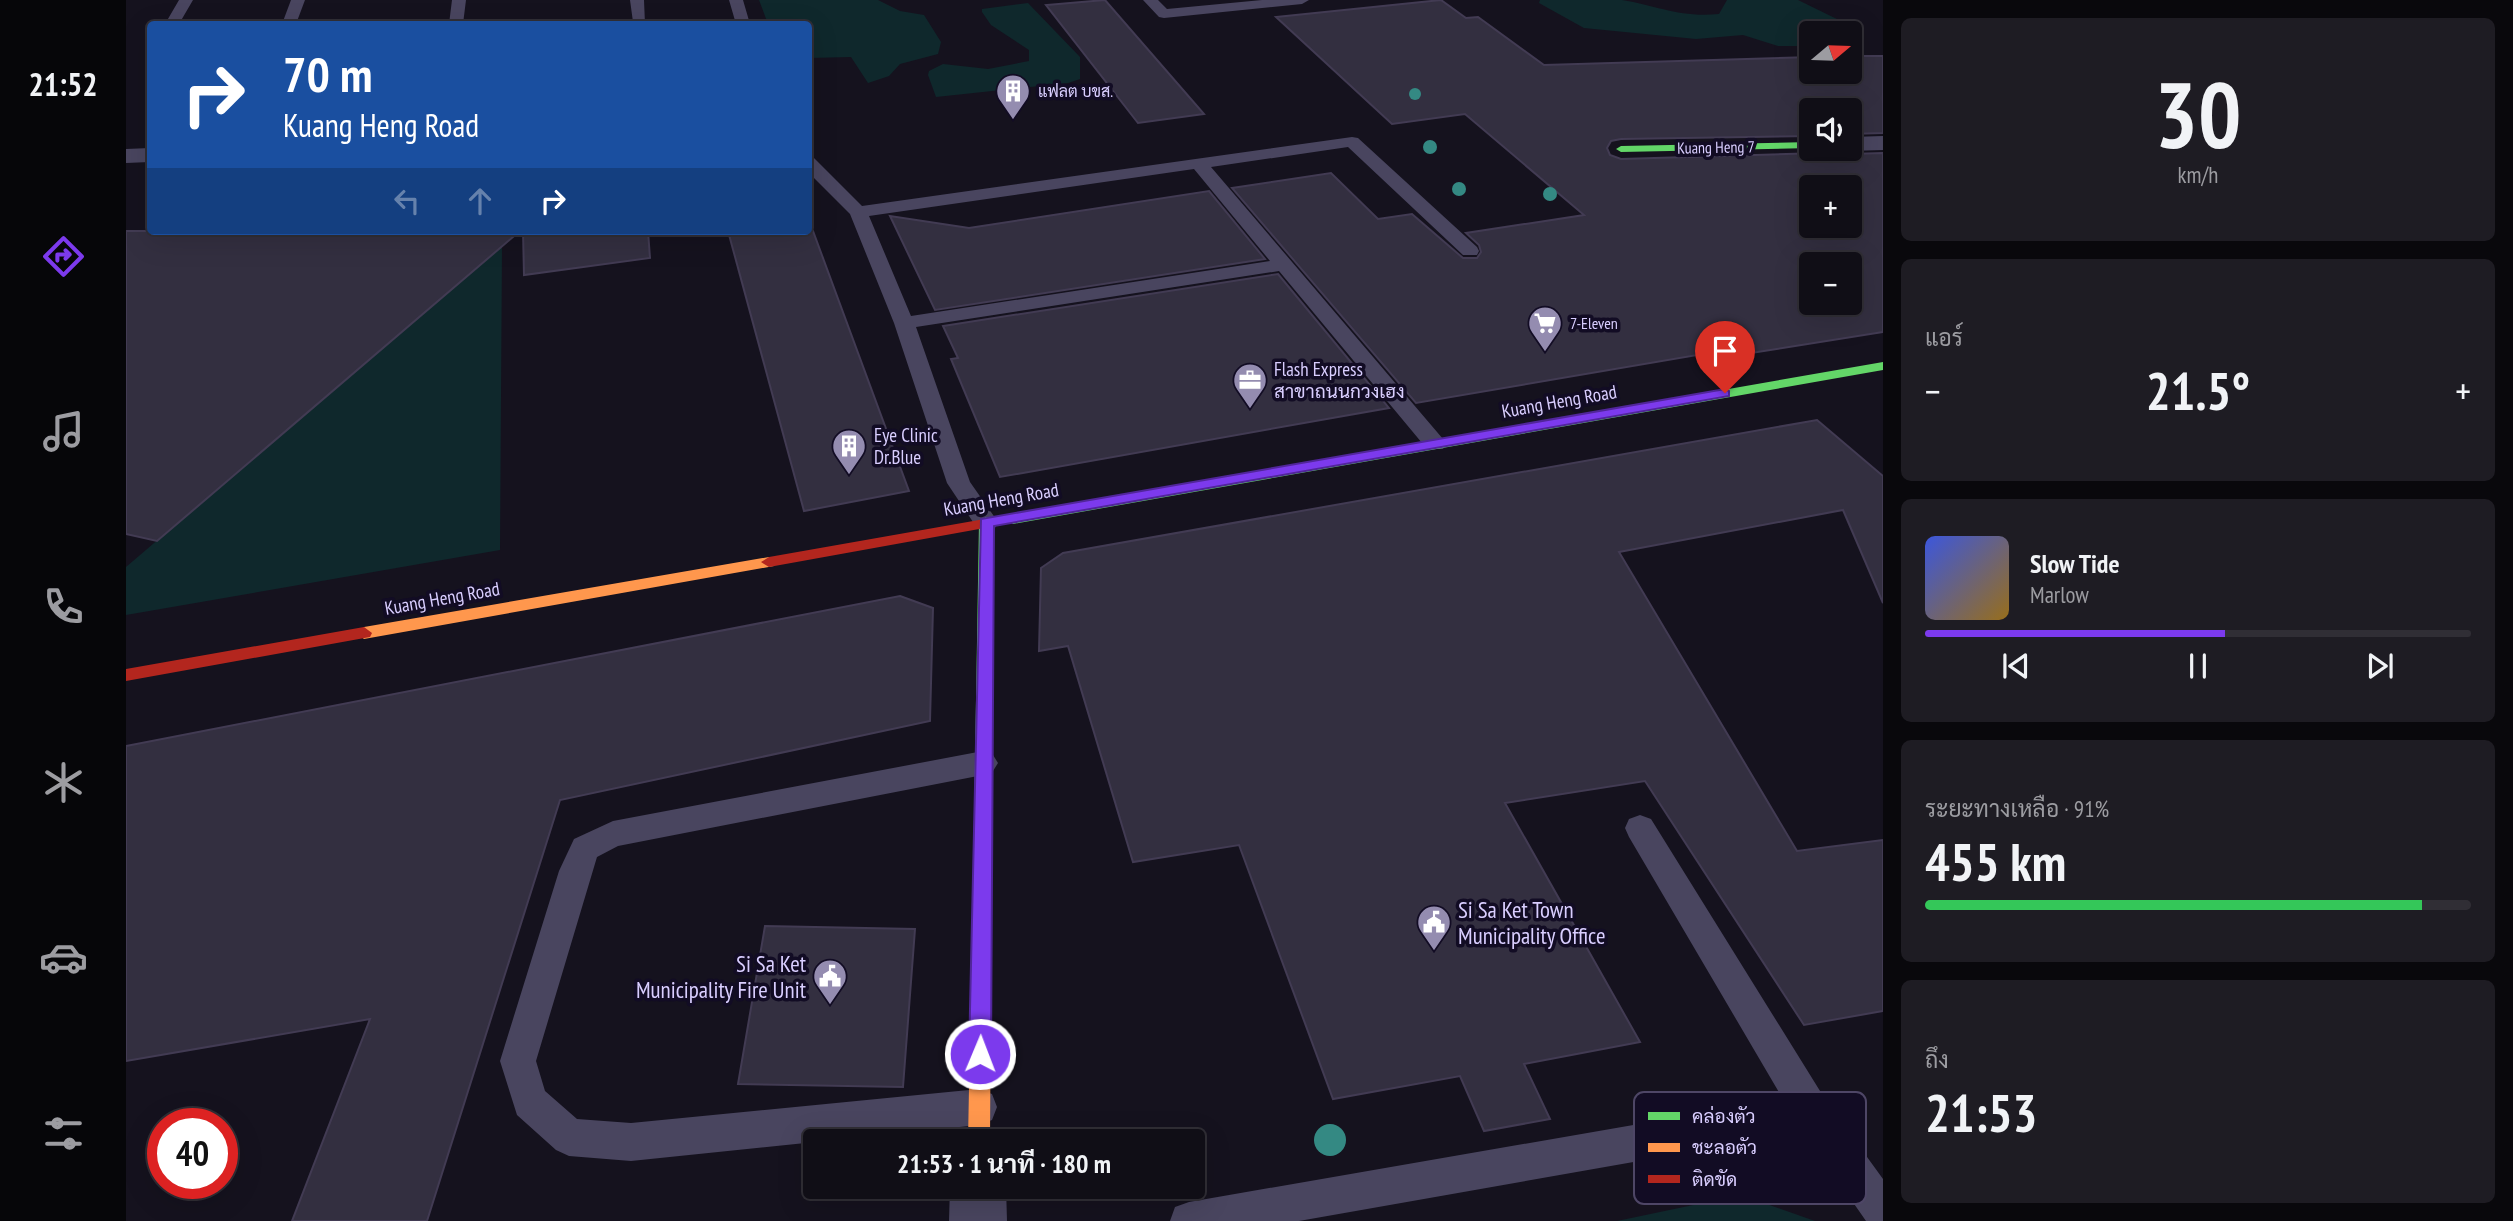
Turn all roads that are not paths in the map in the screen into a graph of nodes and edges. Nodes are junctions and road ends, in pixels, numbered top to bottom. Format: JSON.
{"nodes":[{"id":1,"x":186,"y":0,"type":"edge"},
{"id":2,"x":298,"y":0,"type":"edge"},
{"id":3,"x":459,"y":0,"type":"edge"},
{"id":4,"x":637,"y":0,"type":"edge"},
{"id":5,"x":736,"y":0,"type":"edge"},
{"id":6,"x":1150,"y":0,"type":"edge"},
{"id":7,"x":1302,"y":0,"type":"edge"},
{"id":8,"x":174,"y":21,"type":"edge"},
{"id":9,"x":290,"y":21,"type":"edge"},
{"id":10,"x":456,"y":21,"type":"edge"},
{"id":11,"x":640,"y":21,"type":"edge"},
{"id":12,"x":742,"y":21,"type":"edge"},
{"id":13,"x":1883,"y":143,"type":"edge"},
{"id":14,"x":1862,"y":144,"type":"edge"},
{"id":15,"x":1799,"y":145,"type":"edge"},
{"id":16,"x":1622,"y":149,"type":"dead end"},
{"id":17,"x":147,"y":155,"type":"edge"},
{"id":18,"x":126,"y":156,"type":"edge"},
{"id":19,"x":1199,"y":164,"type":"junction"},
{"id":20,"x":812,"y":166,"type":"edge"},
{"id":21,"x":858,"y":212,"type":"junction"},
{"id":22,"x":1470,"y":251,"type":"dead end"},
{"id":23,"x":1286,"y":264,"type":"junction"},
{"id":24,"x":904,"y":323,"type":"junction"},
{"id":25,"x":1883,"y":366,"type":"edge"},
{"id":26,"x":1435,"y":444,"type":"junction"},
{"id":27,"x":986,"y":522,"type":"junction"},
{"id":28,"x":126,"y":675,"type":"edge"},
{"id":29,"x":984,"y":763,"type":"junction"},
{"id":30,"x":1640,"y":828,"type":"dead end"},
{"id":31,"x":1800,"y":1092,"type":"edge"},
{"id":32,"x":979,"y":1107,"type":"junction"},
{"id":33,"x":979,"y":1129,"type":"edge"},
{"id":34,"x":1634,"y":1143,"type":"edge"},
{"id":35,"x":1866,"y":1188,"type":"edge"},
{"id":36,"x":978,"y":1199,"type":"edge"},
{"id":37,"x":1883,"y":1212,"type":"edge"},
{"id":38,"x":978,"y":1221,"type":"edge"},
{"id":39,"x":1189,"y":1221,"type":"edge"}],
"edges":[{"from":1,"to":8,"type":"lane"},
{"from":2,"to":9,"type":"lane"},
{"from":3,"to":10,"type":"lane"},
{"from":4,"to":11,"type":"lane"},
{"from":5,"to":12,"type":"lane"},
{"from":6,"to":7,"type":"lane"},
{"from":13,"to":14,"type":"street"},
{"from":15,"to":16,"type":"street","name":"Kuang Heng 7"},
{"from":17,"to":18,"type":"street"},
{"from":19,"to":21,"type":"lane"},
{"from":19,"to":22,"type":"lane"},
{"from":19,"to":23,"type":"lane"},
{"from":20,"to":21,"type":"lane"},
{"from":21,"to":24,"type":"lane"},
{"from":23,"to":24,"type":"lane"},
{"from":23,"to":26,"type":"lane"},
{"from":24,"to":27,"type":"lane"},
{"from":25,"to":26,"type":"street","name":"Kuang Heng Road"},
{"from":26,"to":27,"type":"street","name":"Kuang Heng Road"},
{"from":27,"to":28,"type":"street","name":"Kuang Heng Road"},
{"from":27,"to":29,"type":"street"},
{"from":29,"to":32,"type":"street"},
{"from":29,"to":32,"type":"lane"},
{"from":30,"to":31,"type":"lane"},
{"from":32,"to":33,"type":"street"},
{"from":34,"to":39,"type":"lane"},
{"from":35,"to":37,"type":"lane"},
{"from":36,"to":38,"type":"street"}]}
